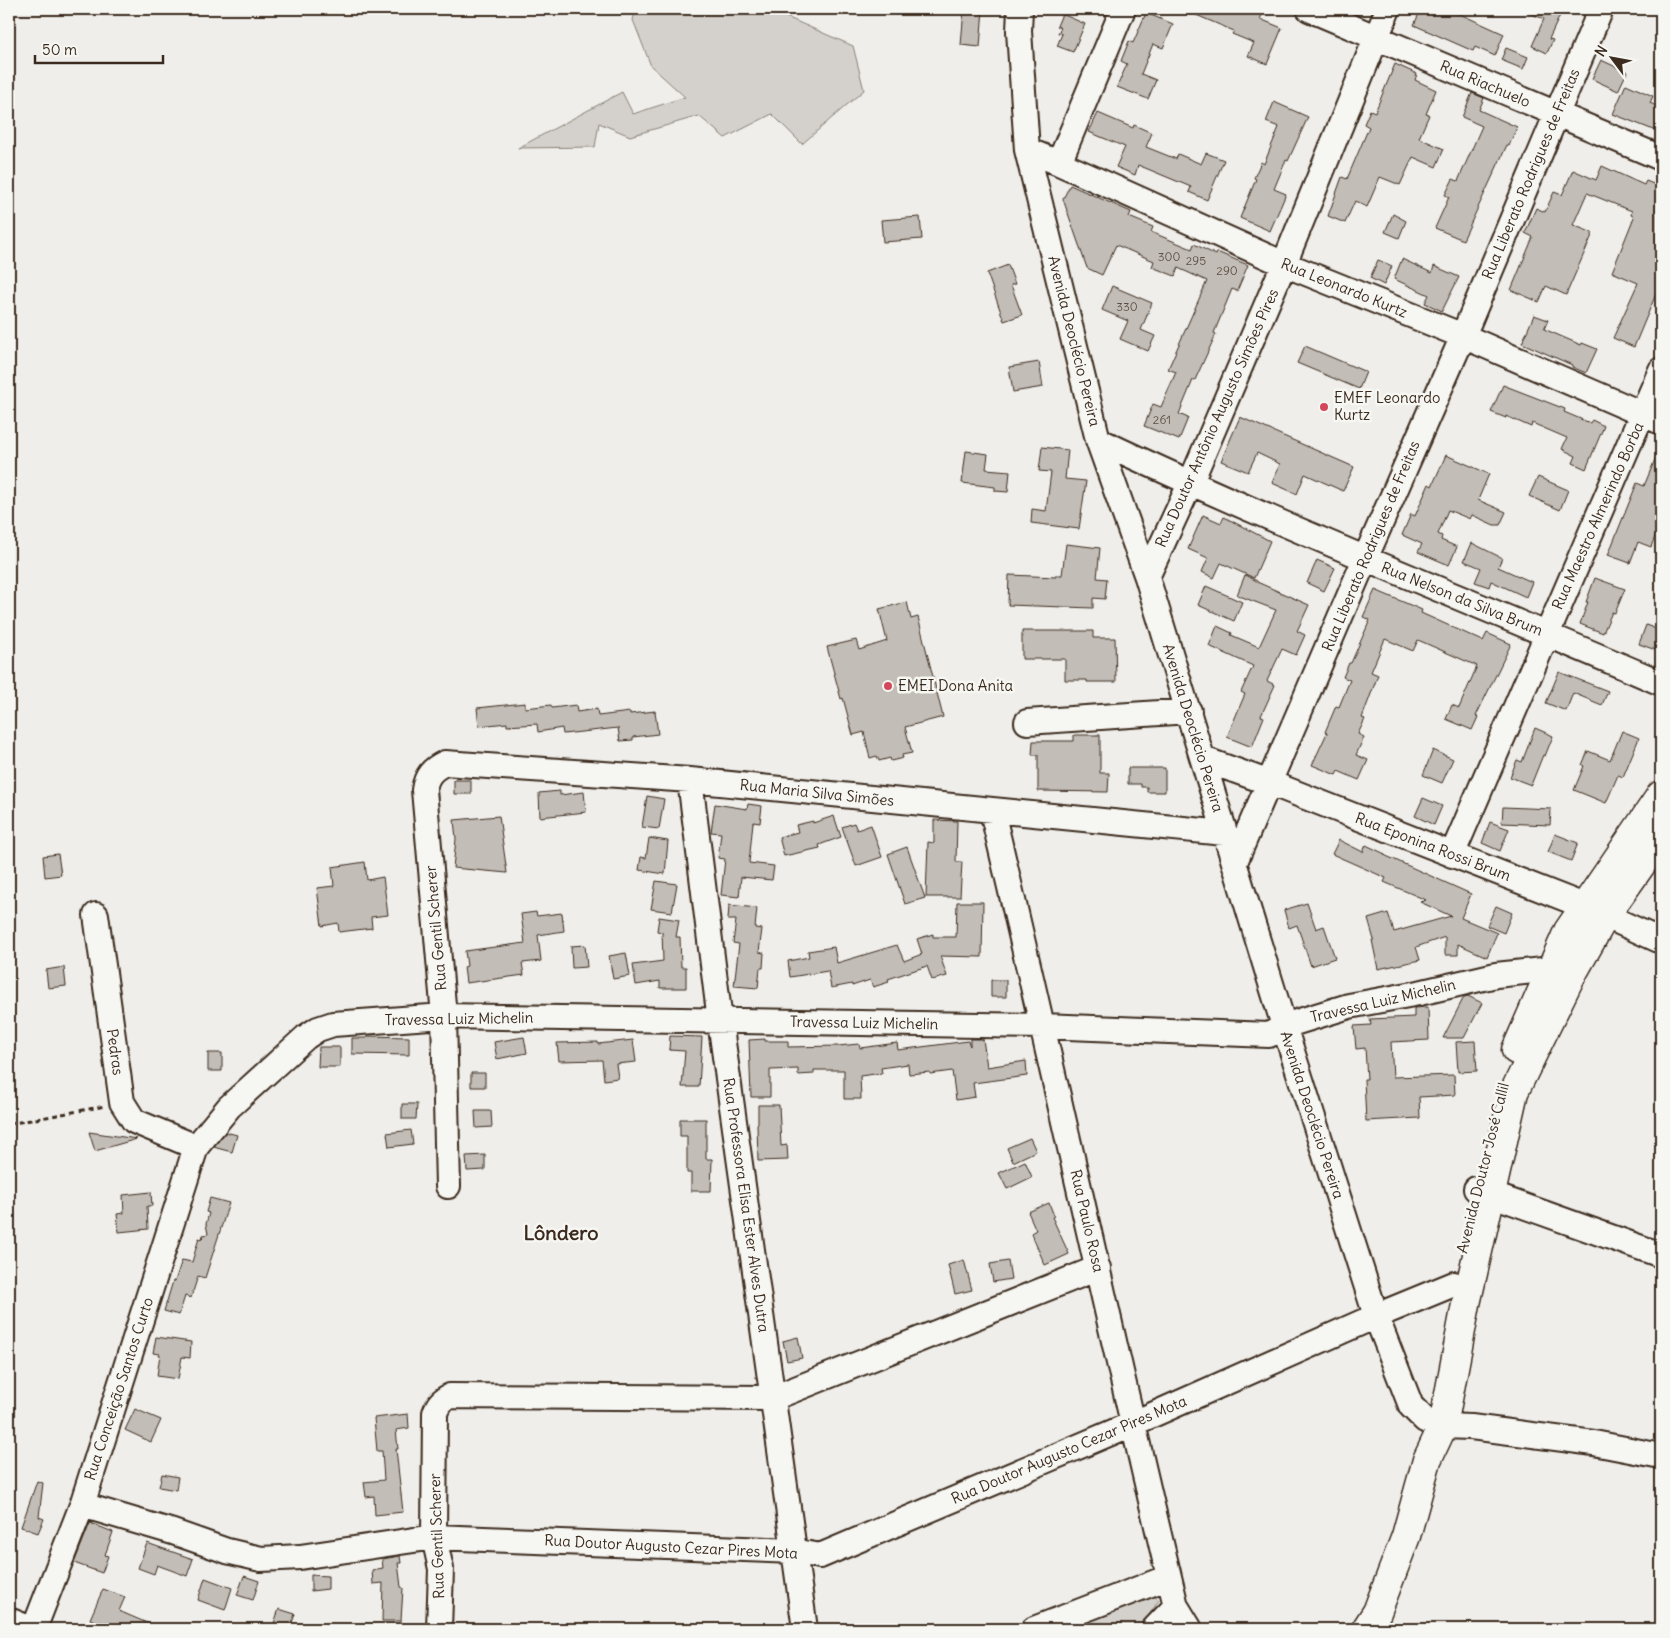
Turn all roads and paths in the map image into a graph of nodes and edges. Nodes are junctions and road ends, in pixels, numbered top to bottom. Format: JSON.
{"nodes":[{"id":1,"x":1020,"y":9,"type":"edge"},
{"id":2,"x":1123,"y":9,"type":"edge"},
{"id":3,"x":1309,"y":9,"type":"edge"},
{"id":4,"x":1388,"y":9,"type":"edge"},
{"id":5,"x":1601,"y":9,"type":"edge"},
{"id":6,"x":1375,"y":37,"type":"junction"},
{"id":7,"x":1557,"y":114,"type":"junction"},
{"id":8,"x":1027,"y":150,"type":"junction"},
{"id":9,"x":1661,"y":158,"type":"edge"},
{"id":10,"x":1059,"y":163,"type":"junction"},
{"id":11,"x":1284,"y":264,"type":"junction"},
{"id":12,"x":1463,"y":336,"type":"junction"},
{"id":13,"x":1661,"y":370,"type":"edge"},
{"id":14,"x":1652,"y":418,"type":"edge"},
{"id":15,"x":1098,"y":440,"type":"junction"},
{"id":16,"x":1190,"y":484,"type":"junction"},
{"id":17,"x":1364,"y":559,"type":"junction"},
{"id":18,"x":1147,"y":577,"type":"junction"},
{"id":19,"x":1546,"y":633,"type":"junction"},
{"id":20,"x":1661,"y":683,"type":"edge"},
{"id":21,"x":1189,"y":711,"type":"junction"},
{"id":22,"x":1027,"y":722,"type":"dead end"},
{"id":23,"x":1203,"y":759,"type":"junction"},
{"id":24,"x":690,"y":780,"type":"junction"},
{"id":25,"x":1270,"y":783,"type":"junction"},
{"id":26,"x":424,"y":790,"type":"joint"},
{"id":27,"x":1661,"y":795,"type":"edge"},
{"id":28,"x":992,"y":811,"type":"junction"},
{"id":29,"x":1224,"y":833,"type":"junction"},
{"id":30,"x":1661,"y":837,"type":"edge"},
{"id":31,"x":1452,"y":855,"type":"junction"},
{"id":32,"x":1235,"y":862,"type":"junction"},
{"id":33,"x":1595,"y":911,"type":"junction"},
{"id":34,"x":96,"y":914,"type":"dead end"},
{"id":35,"x":1661,"y":942,"type":"edge"},
{"id":36,"x":1562,"y":973,"type":"junction"},
{"id":37,"x":444,"y":1016,"type":"junction"},
{"id":38,"x":720,"y":1020,"type":"junction"},
{"id":39,"x":1043,"y":1026,"type":"junction"},
{"id":40,"x":1284,"y":1026,"type":"junction"},
{"id":41,"x":122,"y":1102,"type":"junction"},
{"id":42,"x":9,"y":1124,"type":"edge"},
{"id":43,"x":196,"y":1146,"type":"junction"},
{"id":44,"x":448,"y":1186,"type":"dead end"},
{"id":45,"x":1484,"y":1192,"type":"junction"},
{"id":46,"x":1661,"y":1255,"type":"edge"},
{"id":47,"x":1098,"y":1268,"type":"junction"},
{"id":48,"x":1454,"y":1284,"type":"junction"},
{"id":49,"x":1376,"y":1316,"type":"junction"},
{"id":50,"x":773,"y":1398,"type":"junction"},
{"id":51,"x":1434,"y":1423,"type":"junction"},
{"id":52,"x":1132,"y":1424,"type":"junction"},
{"id":53,"x":1661,"y":1456,"type":"edge"},
{"id":54,"x":82,"y":1505,"type":"junction"},
{"id":55,"x":434,"y":1537,"type":"junction"},
{"id":56,"x":794,"y":1550,"type":"junction"},
{"id":57,"x":1169,"y":1577,"type":"junction"},
{"id":58,"x":1176,"y":1606,"type":"junction"},
{"id":59,"x":9,"y":1620,"type":"edge"},
{"id":60,"x":32,"y":1629,"type":"edge"},
{"id":61,"x":438,"y":1629,"type":"edge"},
{"id":62,"x":805,"y":1629,"type":"edge"},
{"id":63,"x":1034,"y":1629,"type":"edge"},
{"id":64,"x":1154,"y":1629,"type":"edge"},
{"id":65,"x":1190,"y":1629,"type":"edge"},
{"id":66,"x":1366,"y":1629,"type":"edge"}],
"edges":[{"from":1,"to":8,"type":"street","name":"Avenida Deoclécio Pereira"},
{"from":2,"to":10,"type":"street"},
{"from":3,"to":6,"type":"street","name":"Rua Riachuelo"},
{"from":4,"to":6,"type":"street","name":"Rua Doutor Antônio Augusto Simões Pires"},
{"from":5,"to":7,"type":"street","name":"Rua Liberato Rodrigues de Freitas"},
{"from":6,"to":7,"type":"street","name":"Rua Riachuelo"},
{"from":6,"to":11,"type":"street","name":"Rua Doutor Antônio Augusto Simões Pires"},
{"from":7,"to":9,"type":"street","name":"Rua Riachuelo"},
{"from":7,"to":12,"type":"street","name":"Rua Liberato Rodrigues de Freitas"},
{"from":8,"to":10,"type":"street","name":"Rua Leonardo Kurtz"},
{"from":8,"to":15,"type":"street","name":"Avenida Deoclécio Pereira"},
{"from":10,"to":11,"type":"street","name":"Rua Leonardo Kurtz"},
{"from":11,"to":12,"type":"street","name":"Rua Leonardo Kurtz"},
{"from":11,"to":16,"type":"street","name":"Rua Doutor Antônio Augusto Simões Pires"},
{"from":12,"to":14,"type":"street","name":"Rua Leonardo Kurtz"},
{"from":12,"to":17,"type":"street","name":"Rua Liberato Rodrigues de Freitas"},
{"from":13,"to":14,"type":"street","name":"Rua Maestro Almerindo Borba"},
{"from":14,"to":19,"type":"street","name":"Rua Maestro Almerindo Borba"},
{"from":15,"to":16,"type":"street","name":"Rua Nelson da Silva Brum"},
{"from":15,"to":18,"type":"street","name":"Avenida Deoclécio Pereira"},
{"from":16,"to":17,"type":"street","name":"Rua Nelson da Silva Brum"},
{"from":16,"to":18,"type":"street","name":"Rua Doutor Antônio Augusto Simões Pires"},
{"from":17,"to":19,"type":"street","name":"Rua Nelson da Silva Brum"},
{"from":17,"to":25,"type":"street","name":"Rua Liberato Rodrigues de Freitas"},
{"from":18,"to":21,"type":"street","name":"Avenida Deoclécio Pereira"},
{"from":19,"to":20,"type":"street","name":"Rua Nelson da Silva Brum"},
{"from":19,"to":31,"type":"street","name":"Rua Maestro Almerindo Borba"},
{"from":21,"to":22,"type":"street"},
{"from":21,"to":23,"type":"street","name":"Avenida Deoclécio Pereira"},
{"from":23,"to":25,"type":"street","name":"Rua Eponina Rossi Brum"},
{"from":23,"to":29,"type":"street","name":"Avenida Deoclécio Pereira"},
{"from":24,"to":26,"type":"street","name":"Rua Maria Silva Simões"},
{"from":24,"to":28,"type":"street","name":"Rua Maria Silva Simões"},
{"from":24,"to":38,"type":"street","name":"Rua Professora Elisa Ester Alves Dutra"},
{"from":25,"to":31,"type":"street","name":"Rua Eponina Rossi Brum"},
{"from":25,"to":32,"type":"street","name":"Rua Liberato Rodrigues de Freitas"},
{"from":26,"to":37,"type":"street","name":"Rua Gentil Scherer"},
{"from":27,"to":33,"type":"main road","name":"Avenida Doutor José Callil"},
{"from":28,"to":29,"type":"street","name":"Rua Maria Silva Simões"},
{"from":28,"to":39,"type":"street","name":"Rua Paulo Rosa"},
{"from":29,"to":32,"type":"street","name":"Avenida Deoclécio Pereira"},
{"from":30,"to":33,"type":"main road","name":"Avenida Doutor José Callil"},
{"from":31,"to":33,"type":"street","name":"Rua Eponina Rossi Brum"},
{"from":32,"to":40,"type":"street","name":"Avenida Deoclécio Pereira"},
{"from":33,"to":35,"type":"street","name":"Rua Eponina Rossi Brum"},
{"from":33,"to":36,"type":"main road","name":"Avenida Doutor José Callil"},
{"from":34,"to":41,"type":"street","name":"Pedras"},
{"from":36,"to":40,"type":"street","name":"Travessa Luiz Michelin"},
{"from":36,"to":45,"type":"main road","name":"Avenida Doutor José Callil"},
{"from":37,"to":38,"type":"street","name":"Travessa Luiz Michelin"},
{"from":37,"to":43,"type":"street","name":"Travessa Luiz Michelin"},
{"from":37,"to":44,"type":"street","name":"Rua Gentil Scherer"},
{"from":38,"to":39,"type":"street","name":"Travessa Luiz Michelin"},
{"from":38,"to":50,"type":"street","name":"Rua Professora Elisa Ester Alves Dutra"},
{"from":39,"to":40,"type":"street","name":"Travessa Luiz Michelin"},
{"from":39,"to":47,"type":"street","name":"Rua Paulo Rosa"},
{"from":40,"to":49,"type":"street","name":"Avenida Deoclécio Pereira"},
{"from":41,"to":42,"type":"path"},
{"from":41,"to":43,"type":"street","name":"Pedras"},
{"from":43,"to":54,"type":"street","name":"Rua Conceição Santos Curto"},
{"from":45,"to":46,"type":"street"},
{"from":45,"to":48,"type":"main road","name":"Avenida Doutor José Callil"},
{"from":45,"to":51,"type":"main road","name":"Avenida Doutor José Callil"},
{"from":47,"to":50,"type":"street"},
{"from":47,"to":52,"type":"street","name":"Rua Paulo Rosa"},
{"from":48,"to":49,"type":"street","name":"Rua Doutor Augusto Cezar Pires Mota"},
{"from":48,"to":51,"type":"main road","name":"Avenida Doutor José Callil"},
{"from":49,"to":51,"type":"street","name":"Avenida Deoclécio Pereira"},
{"from":49,"to":52,"type":"street","name":"Rua Doutor Augusto Cezar Pires Mota"},
{"from":50,"to":55,"type":"street","name":"Rua Gentil Scherer"},
{"from":50,"to":56,"type":"street","name":"Rua Professora Elisa Ester Alves Dutra"},
{"from":51,"to":53,"type":"street"},
{"from":51,"to":66,"type":"main road","name":"Avenida Doutor José Callil"},
{"from":52,"to":56,"type":"street","name":"Rua Doutor Augusto Cezar Pires Mota"},
{"from":52,"to":57,"type":"street","name":"Rua Paulo Rosa"},
{"from":54,"to":55,"type":"street","name":"Rua Doutor Augusto Cezar Pires Mota"},
{"from":54,"to":60,"type":"street","name":"Rua Conceição Santos Curto"},
{"from":55,"to":56,"type":"street","name":"Rua Doutor Augusto Cezar Pires Mota"},
{"from":55,"to":61,"type":"street","name":"Rua Gentil Scherer"},
{"from":56,"to":62,"type":"street","name":"Rua Professora Elisa Ester Alves Dutra"},
{"from":57,"to":58,"type":"street","name":"Rua Paulo Rosa"},
{"from":57,"to":63,"type":"street"},
{"from":58,"to":64,"type":"street"},
{"from":58,"to":65,"type":"street","name":"Rua Paulo Rosa"},
{"from":59,"to":60,"type":"street"}]}
